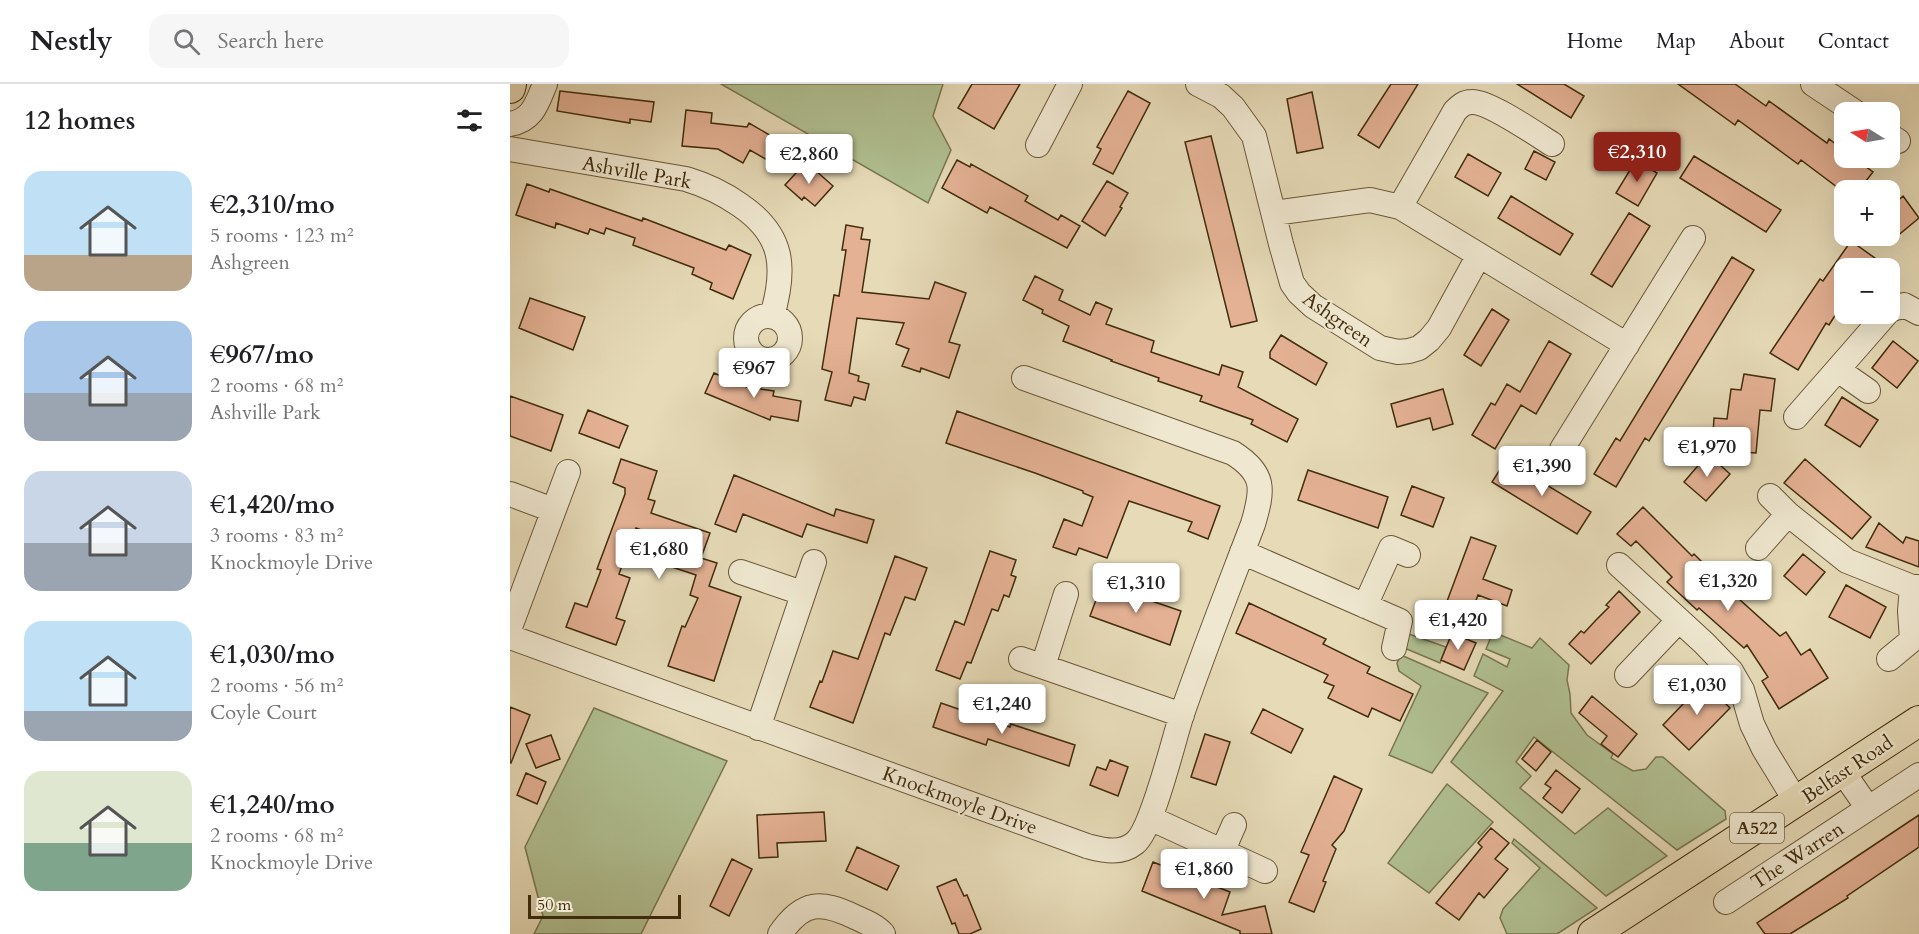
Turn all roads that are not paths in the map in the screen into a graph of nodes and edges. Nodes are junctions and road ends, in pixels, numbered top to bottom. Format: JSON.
{"nodes":[{"id":1,"x":545,"y":84,"type":"edge"},
{"id":2,"x":1070,"y":84,"type":"edge"},
{"id":3,"x":1198,"y":84,"type":"edge"},
{"id":4,"x":1813,"y":84,"type":"edge"},
{"id":5,"x":1840,"y":102,"type":"edge"},
{"id":6,"x":510,"y":124,"type":"edge"},
{"id":7,"x":1552,"y":144,"type":"dead end"},
{"id":8,"x":1038,"y":145,"type":"dead end"},
{"id":9,"x":510,"y":149,"type":"edge"},
{"id":10,"x":1400,"y":207,"type":"junction"},
{"id":11,"x":1274,"y":213,"type":"junction"},
{"id":12,"x":1693,"y":238,"type":"dead end"},
{"id":13,"x":1479,"y":255,"type":"junction"},
{"id":14,"x":1900,"y":306,"type":"edge"},
{"id":15,"x":1919,"y":313,"type":"edge"},
{"id":16,"x":772,"y":316,"type":"dead end"},
{"id":17,"x":1877,"y":324,"type":"edge"},
{"id":18,"x":1627,"y":345,"type":"junction"},
{"id":19,"x":1838,"y":370,"type":"junction"},
{"id":20,"x":1024,"y":378,"type":"dead end"},
{"id":21,"x":1868,"y":391,"type":"dead end"},
{"id":22,"x":1796,"y":417,"type":"dead end"},
{"id":23,"x":1562,"y":449,"type":"dead end"},
{"id":24,"x":568,"y":472,"type":"dead end"},
{"id":25,"x":510,"y":494,"type":"edge"},
{"id":26,"x":1770,"y":496,"type":"dead end"},
{"id":27,"x":553,"y":510,"type":"junction"},
{"id":28,"x":1788,"y":514,"type":"junction"},
{"id":29,"x":1758,"y":548,"type":"dead end"},
{"id":30,"x":1399,"y":551,"type":"dead end"},
{"id":31,"x":1242,"y":552,"type":"junction"},
{"id":32,"x":814,"y":562,"type":"dead end"},
{"id":33,"x":1619,"y":565,"type":"dead end"},
{"id":34,"x":741,"y":572,"type":"dead end"},
{"id":35,"x":1916,"y":587,"type":"edge"},
{"id":36,"x":802,"y":593,"type":"junction"},
{"id":37,"x":1066,"y":594,"type":"dead end"},
{"id":38,"x":1365,"y":606,"type":"junction"},
{"id":39,"x":1679,"y":620,"type":"junction"},
{"id":40,"x":510,"y":627,"type":"edge"},
{"id":41,"x":510,"y":637,"type":"edge"},
{"id":42,"x":1394,"y":648,"type":"dead end"},
{"id":43,"x":1889,"y":659,"type":"dead end"},
{"id":44,"x":1627,"y":675,"type":"dead end"},
{"id":45,"x":1182,"y":715,"type":"junction"},
{"id":46,"x":1919,"y":722,"type":"edge"},
{"id":47,"x":758,"y":728,"type":"junction"},
{"id":48,"x":1843,"y":772,"type":"junction"},
{"id":49,"x":1919,"y":775,"type":"edge"},
{"id":50,"x":1797,"y":803,"type":"junction"},
{"id":51,"x":1868,"y":808,"type":"junction"},
{"id":52,"x":1150,"y":818,"type":"junction"},
{"id":53,"x":1234,"y":825,"type":"dead end"},
{"id":54,"x":1223,"y":850,"type":"junction"},
{"id":55,"x":1264,"y":871,"type":"dead end"},
{"id":56,"x":1726,"y":902,"type":"dead end"},
{"id":57,"x":780,"y":934,"type":"edge"},
{"id":58,"x":884,"y":934,"type":"edge"},
{"id":59,"x":1593,"y":934,"type":"edge"}],
"edges":[{"from":1,"to":6,"type":"street"},
{"from":2,"to":8,"type":"street"},
{"from":3,"to":11,"type":"street","name":"Ashgreen"},
{"from":4,"to":5,"type":"street"},
{"from":7,"to":10,"type":"street"},
{"from":9,"to":16,"type":"street","name":"Ashville Park"},
{"from":10,"to":11,"type":"street"},
{"from":10,"to":13,"type":"street"},
{"from":11,"to":13,"type":"street","name":"Ashgreen"},
{"from":12,"to":18,"type":"street"},
{"from":13,"to":18,"type":"street"},
{"from":14,"to":15,"type":"street"},
{"from":17,"to":19,"type":"street"},
{"from":18,"to":23,"type":"street"},
{"from":19,"to":21,"type":"street"},
{"from":19,"to":22,"type":"street"},
{"from":20,"to":31,"type":"street","name":"Knockmoyle Drive"},
{"from":24,"to":27,"type":"street"},
{"from":25,"to":27,"type":"street"},
{"from":26,"to":28,"type":"street"},
{"from":27,"to":40,"type":"street"},
{"from":28,"to":29,"type":"street"},
{"from":28,"to":35,"type":"street"},
{"from":30,"to":38,"type":"street"},
{"from":31,"to":38,"type":"street"},
{"from":31,"to":45,"type":"street","name":"Knockmoyle Drive"},
{"from":32,"to":36,"type":"street"},
{"from":33,"to":39,"type":"street"},
{"from":34,"to":36,"type":"street"},
{"from":35,"to":43,"type":"street"},
{"from":36,"to":47,"type":"street"},
{"from":37,"to":45,"type":"street"},
{"from":38,"to":42,"type":"street"},
{"from":39,"to":44,"type":"street"},
{"from":39,"to":50,"type":"street"},
{"from":41,"to":47,"type":"street","name":"Knockmoyle Drive"},
{"from":45,"to":52,"type":"street","name":"Knockmoyle Drive"},
{"from":46,"to":48,"type":"main road","name":"Belfast Road","number":"A522"},
{"from":47,"to":52,"type":"street","name":"Knockmoyle Drive"},
{"from":48,"to":50,"type":"main road","name":"Belfast Road","number":"A522"},
{"from":48,"to":51,"type":"street"},
{"from":49,"to":51,"type":"street","name":"The Warren"},
{"from":50,"to":59,"type":"main road","name":"Belfast Road","number":"A522"},
{"from":51,"to":56,"type":"street","name":"The Warren"},
{"from":52,"to":54,"type":"street"},
{"from":53,"to":54,"type":"street"},
{"from":54,"to":55,"type":"street"},
{"from":57,"to":58,"type":"street"}]}
